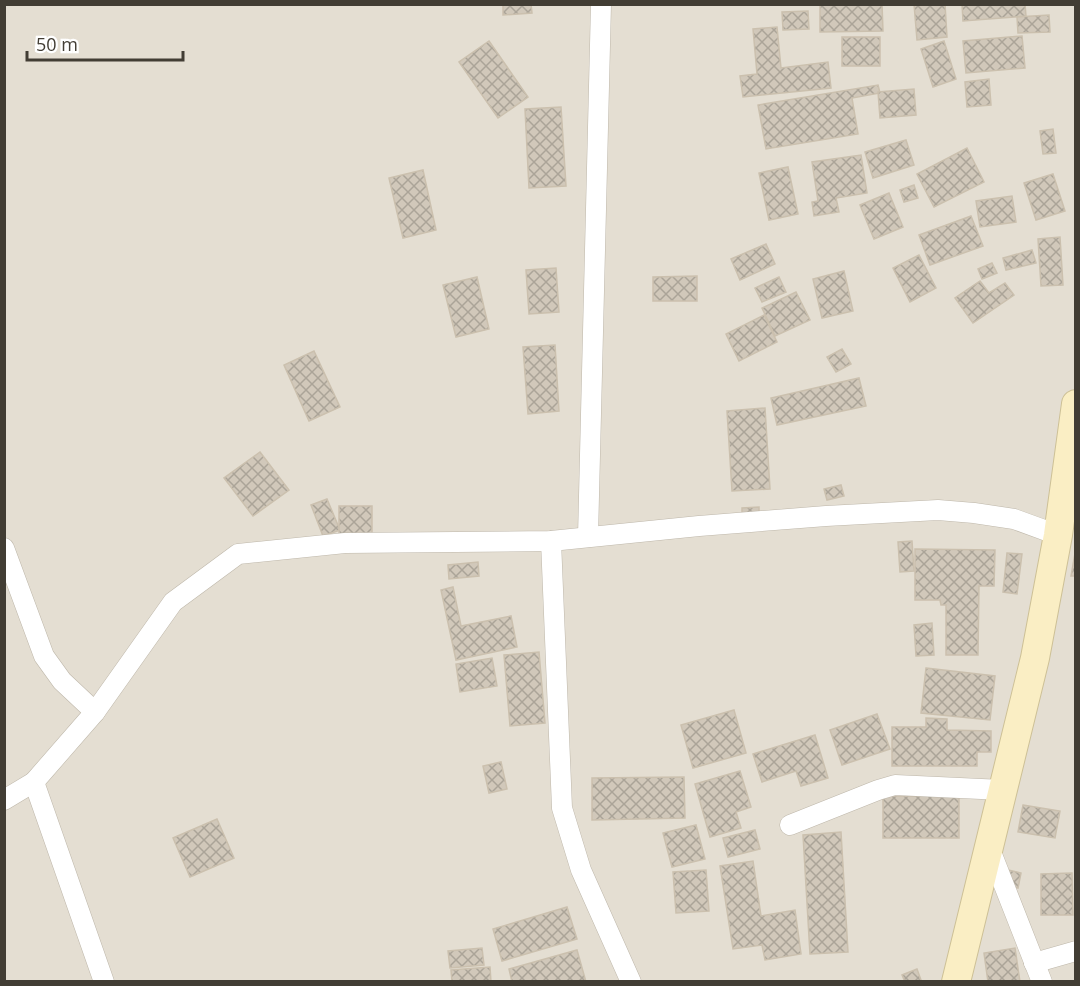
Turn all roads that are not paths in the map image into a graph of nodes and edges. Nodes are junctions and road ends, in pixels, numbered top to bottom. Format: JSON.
{"nodes":[{"id":1,"x":601,"y":4,"type":"edge"},
{"id":2,"x":1076,"y":404,"type":"edge"},
{"id":3,"x":1058,"y":535,"type":"junction"},
{"id":4,"x":588,"y":537,"type":"junction"},
{"id":5,"x":551,"y":540,"type":"junction"},
{"id":6,"x":4,"y":548,"type":"edge"},
{"id":7,"x":95,"y":712,"type":"junction"},
{"id":8,"x":34,"y":782,"type":"junction"},
{"id":9,"x":1003,"y":790,"type":"junction"},
{"id":10,"x":4,"y":800,"type":"edge"},
{"id":11,"x":790,"y":825,"type":"dead end"},
{"id":12,"x":989,"y":847,"type":"junction"},
{"id":13,"x":1076,"y":951,"type":"edge"},
{"id":14,"x":1034,"y":963,"type":"junction"},
{"id":15,"x":104,"y":981,"type":"edge"},
{"id":16,"x":631,"y":981,"type":"edge"},
{"id":17,"x":956,"y":981,"type":"edge"},
{"id":18,"x":1042,"y":981,"type":"edge"}],
"edges":[{"from":1,"to":4,"type":"street"},
{"from":2,"to":3,"type":"street"},
{"from":3,"to":4,"type":"street"},
{"from":3,"to":9,"type":"street"},
{"from":4,"to":5,"type":"street"},
{"from":5,"to":7,"type":"street"},
{"from":5,"to":16,"type":"street"},
{"from":6,"to":7,"type":"street"},
{"from":7,"to":8,"type":"street"},
{"from":8,"to":10,"type":"street"},
{"from":8,"to":15,"type":"street"},
{"from":9,"to":11,"type":"street"},
{"from":9,"to":12,"type":"street"},
{"from":12,"to":14,"type":"street"},
{"from":12,"to":17,"type":"street"},
{"from":13,"to":14,"type":"street"},
{"from":14,"to":18,"type":"street"}]}
